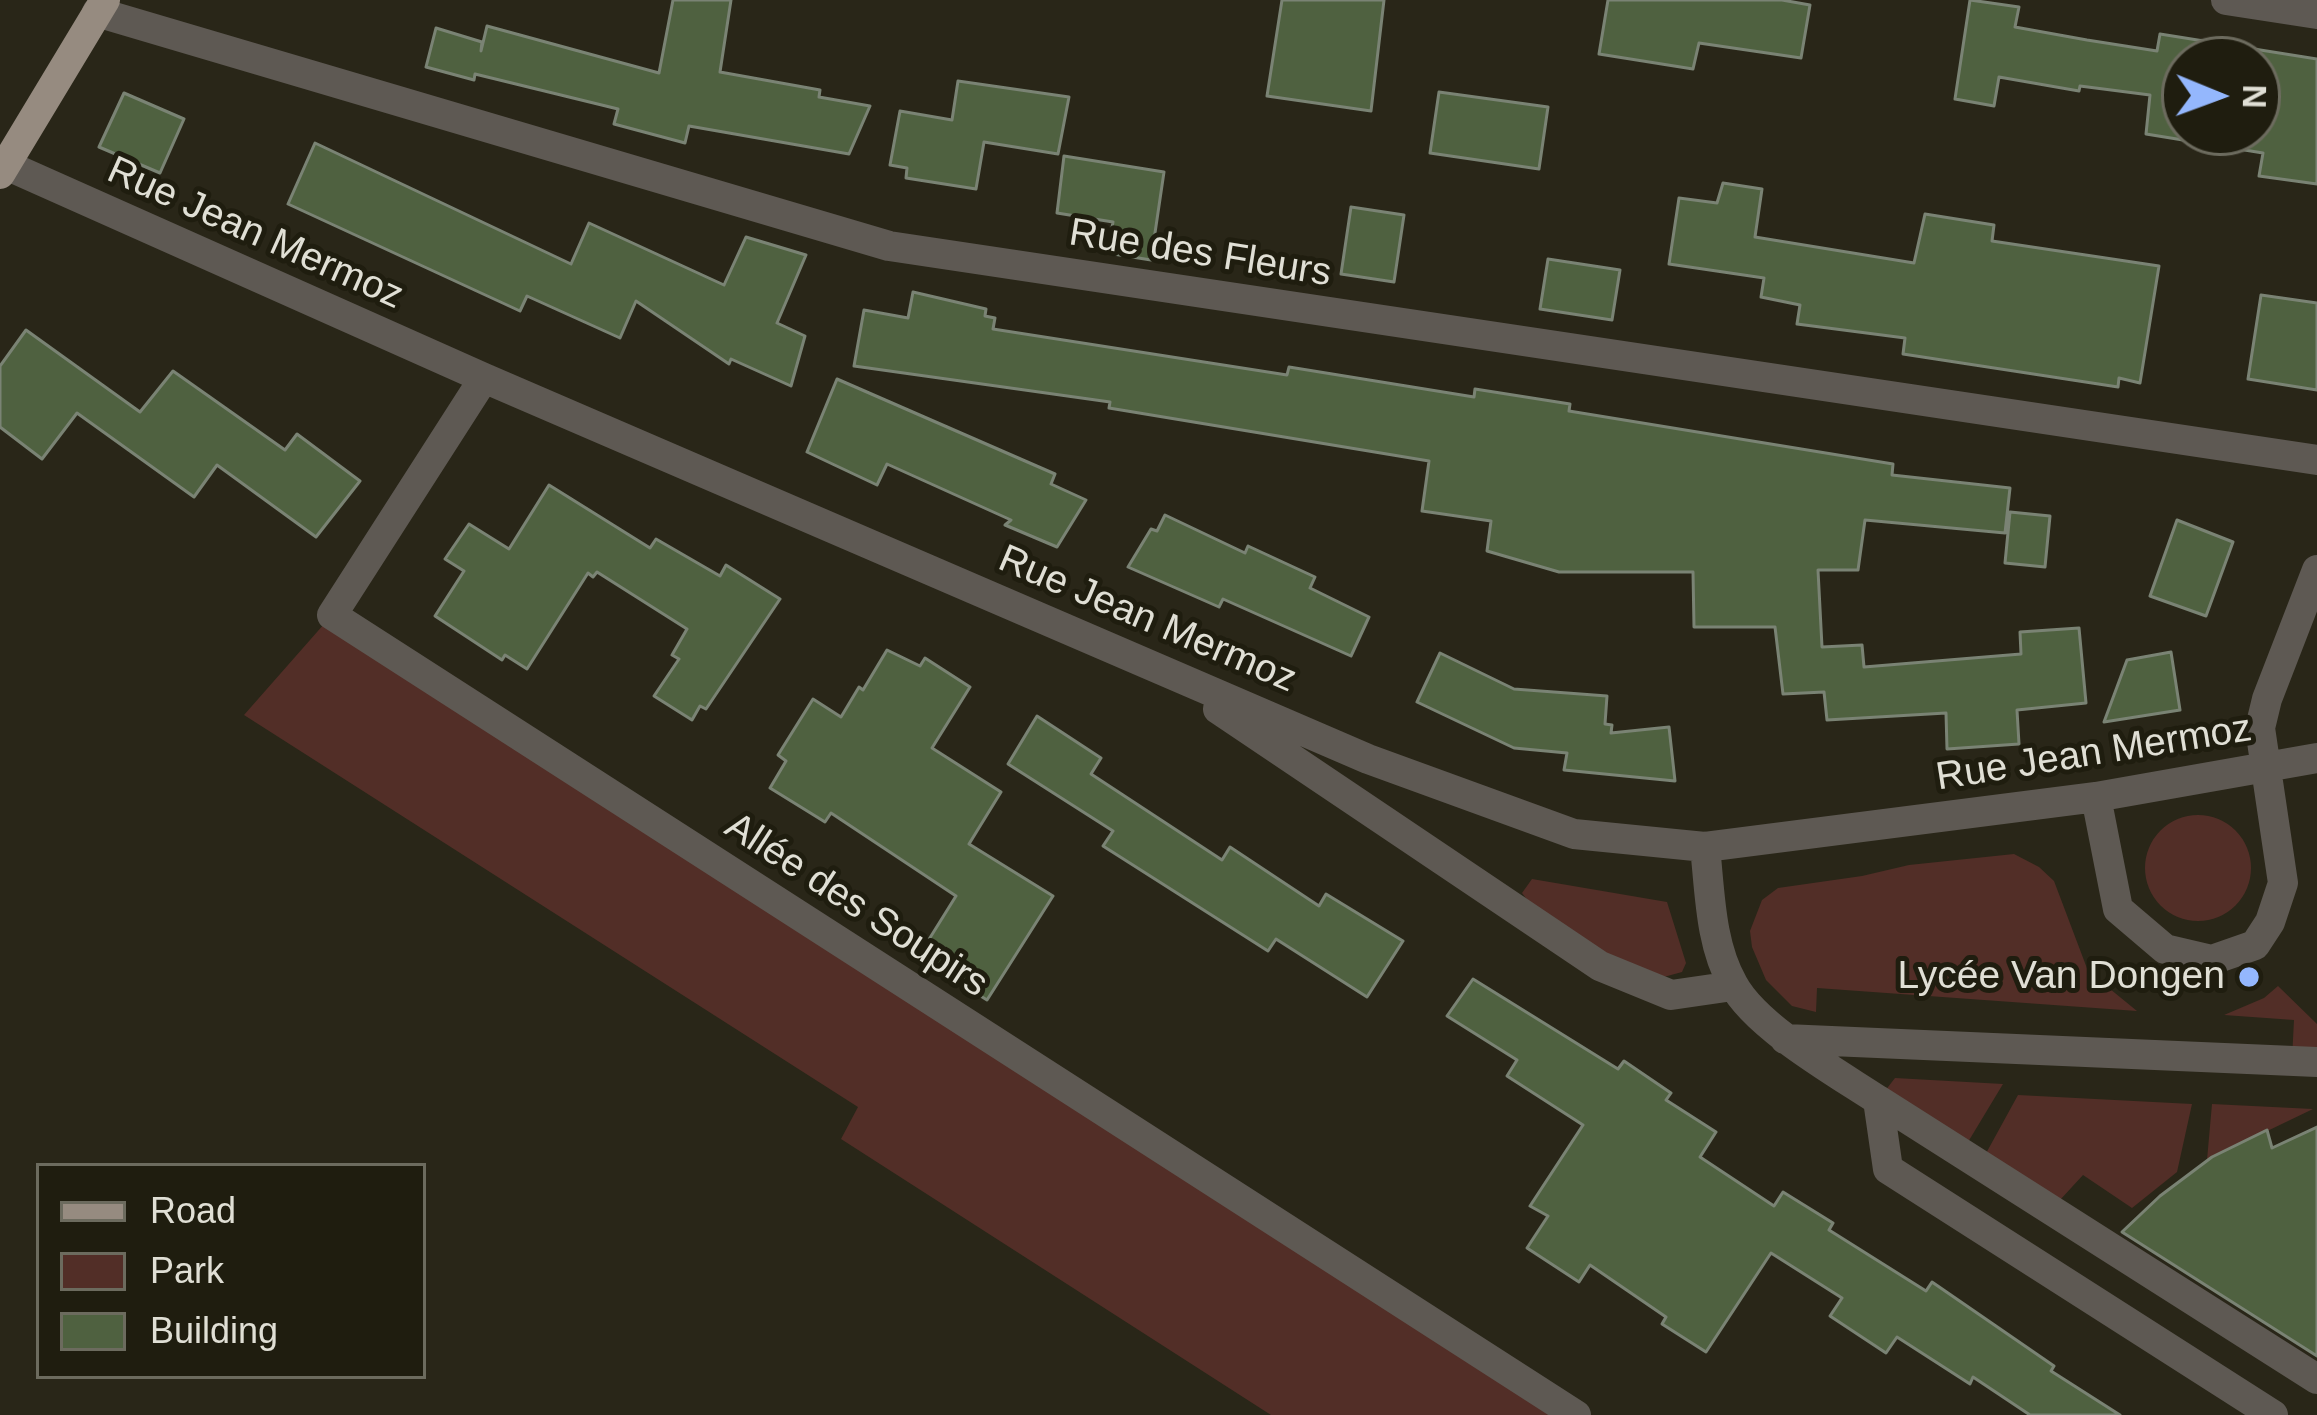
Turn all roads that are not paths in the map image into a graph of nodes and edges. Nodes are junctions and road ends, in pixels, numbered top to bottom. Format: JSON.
{"nodes":[{"id":1,"x":2226,"y":0,"type":"edge"},
{"id":2,"x":101,"y":6,"type":"edge"},
{"id":3,"x":2317,"y":14,"type":"edge"},
{"id":4,"x":3,"y":170,"type":"edge"},
{"id":5,"x":484,"y":378,"type":"junction"},
{"id":6,"x":2317,"y":460,"type":"edge"},
{"id":7,"x":2317,"y":570,"type":"edge"},
{"id":8,"x":1149,"y":662,"type":"junction"},
{"id":9,"x":2317,"y":758,"type":"edge"},
{"id":10,"x":2264,"y":768,"type":"junction"},
{"id":11,"x":2096,"y":797,"type":"junction"},
{"id":12,"x":1706,"y":847,"type":"junction"},
{"id":13,"x":1733,"y":986,"type":"junction"},
{"id":14,"x":1785,"y":1039,"type":"junction"},
{"id":15,"x":2317,"y":1062,"type":"edge"},
{"id":16,"x":1878,"y":1100,"type":"junction"},
{"id":17,"x":2317,"y":1379,"type":"edge"},
{"id":18,"x":1576,"y":1415,"type":"edge"},
{"id":19,"x":2273,"y":1415,"type":"edge"}],
"edges":[{"from":1,"to":3,"type":"street"},
{"from":2,"to":4,"type":"main road"},
{"from":2,"to":6,"type":"street","name":"Rue des Fleurs"},
{"from":4,"to":5,"type":"street","name":"Rue Jean Mermoz"},
{"from":5,"to":8,"type":"street","name":"Rue Jean Mermoz"},
{"from":5,"to":18,"type":"street","name":"Allée des Soupirs"},
{"from":7,"to":10,"type":"street"},
{"from":8,"to":12,"type":"street","name":"Rue Jean Mermoz"},
{"from":8,"to":13,"type":"street"},
{"from":9,"to":10,"type":"street","name":"Rue Jean Mermoz"},
{"from":10,"to":11,"type":"street","name":"Rue Jean Mermoz"},
{"from":10,"to":11,"type":"street"},
{"from":11,"to":12,"type":"street","name":"Rue Jean Mermoz"},
{"from":12,"to":13,"type":"street"},
{"from":13,"to":14,"type":"street"},
{"from":14,"to":15,"type":"street"},
{"from":14,"to":16,"type":"street"},
{"from":16,"to":17,"type":"street"},
{"from":16,"to":19,"type":"street"}]}
